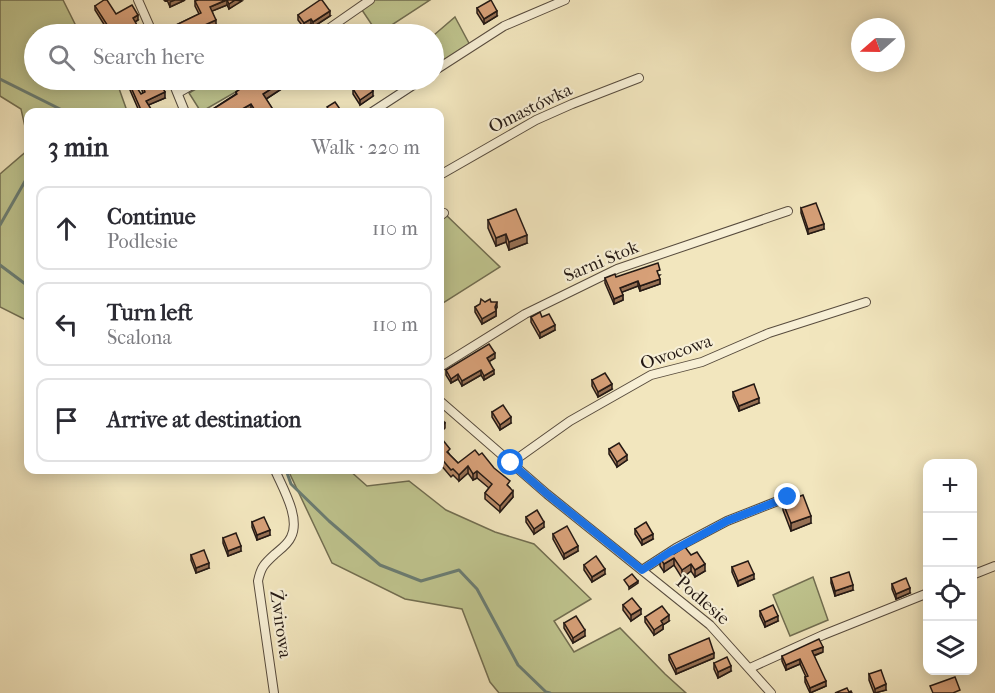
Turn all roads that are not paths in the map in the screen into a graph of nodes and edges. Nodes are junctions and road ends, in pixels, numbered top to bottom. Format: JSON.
{"nodes":[{"id":1,"x":138,"y":0,"type":"edge"},
{"id":2,"x":370,"y":0,"type":"edge"},
{"id":3,"x":565,"y":0,"type":"edge"},
{"id":4,"x":149,"y":24,"type":"edge"},
{"id":5,"x":335,"y":24,"type":"edge"},
{"id":6,"x":444,"y":65,"type":"edge"},
{"id":7,"x":639,"y":78,"type":"dead end"},
{"id":8,"x":177,"y":90,"type":"edge"},
{"id":9,"x":183,"y":90,"type":"edge"},
{"id":10,"x":406,"y":90,"type":"edge"},
{"id":11,"x":178,"y":93,"type":"junction"},
{"id":12,"x":184,"y":108,"type":"edge"},
{"id":13,"x":378,"y":108,"type":"edge"},
{"id":14,"x":444,"y":173,"type":"edge"},
{"id":15,"x":788,"y":211,"type":"dead end"},
{"id":16,"x":866,"y":302,"type":"dead end"},
{"id":17,"x":444,"y":365,"type":"edge"},
{"id":18,"x":444,"y":404,"type":"edge"},
{"id":19,"x":511,"y":463,"type":"junction"},
{"id":20,"x":277,"y":474,"type":"edge"},
{"id":21,"x":788,"y":497,"type":"dead end"},
{"id":22,"x":995,"y":566,"type":"edge"},
{"id":23,"x":642,"y":570,"type":"junction"},
{"id":24,"x":977,"y":573,"type":"edge"},
{"id":25,"x":923,"y":595,"type":"edge"},
{"id":26,"x":750,"y":668,"type":"junction"},
{"id":27,"x":274,"y":693,"type":"edge"},
{"id":28,"x":771,"y":693,"type":"edge"}],
"edges":[{"from":1,"to":4,"type":"street"},
{"from":2,"to":5,"type":"street"},
{"from":3,"to":6,"type":"street"},
{"from":7,"to":14,"type":"street","name":"Omastówka"},
{"from":8,"to":11,"type":"street"},
{"from":9,"to":11,"type":"street"},
{"from":10,"to":13,"type":"street"},
{"from":11,"to":12,"type":"street"},
{"from":15,"to":17,"type":"street","name":"Sarni Stok"},
{"from":16,"to":19,"type":"street","name":"Owocowa"},
{"from":18,"to":19,"type":"street","name":"Podlesie"},
{"from":19,"to":23,"type":"street","name":"Podlesie"},
{"from":20,"to":27,"type":"street","name":"Żwirowa"},
{"from":21,"to":23,"type":"street"},
{"from":22,"to":24,"type":"street"},
{"from":23,"to":26,"type":"street","name":"Podlesie"},
{"from":25,"to":26,"type":"street"},
{"from":26,"to":28,"type":"street","name":"Podlesie"}]}
